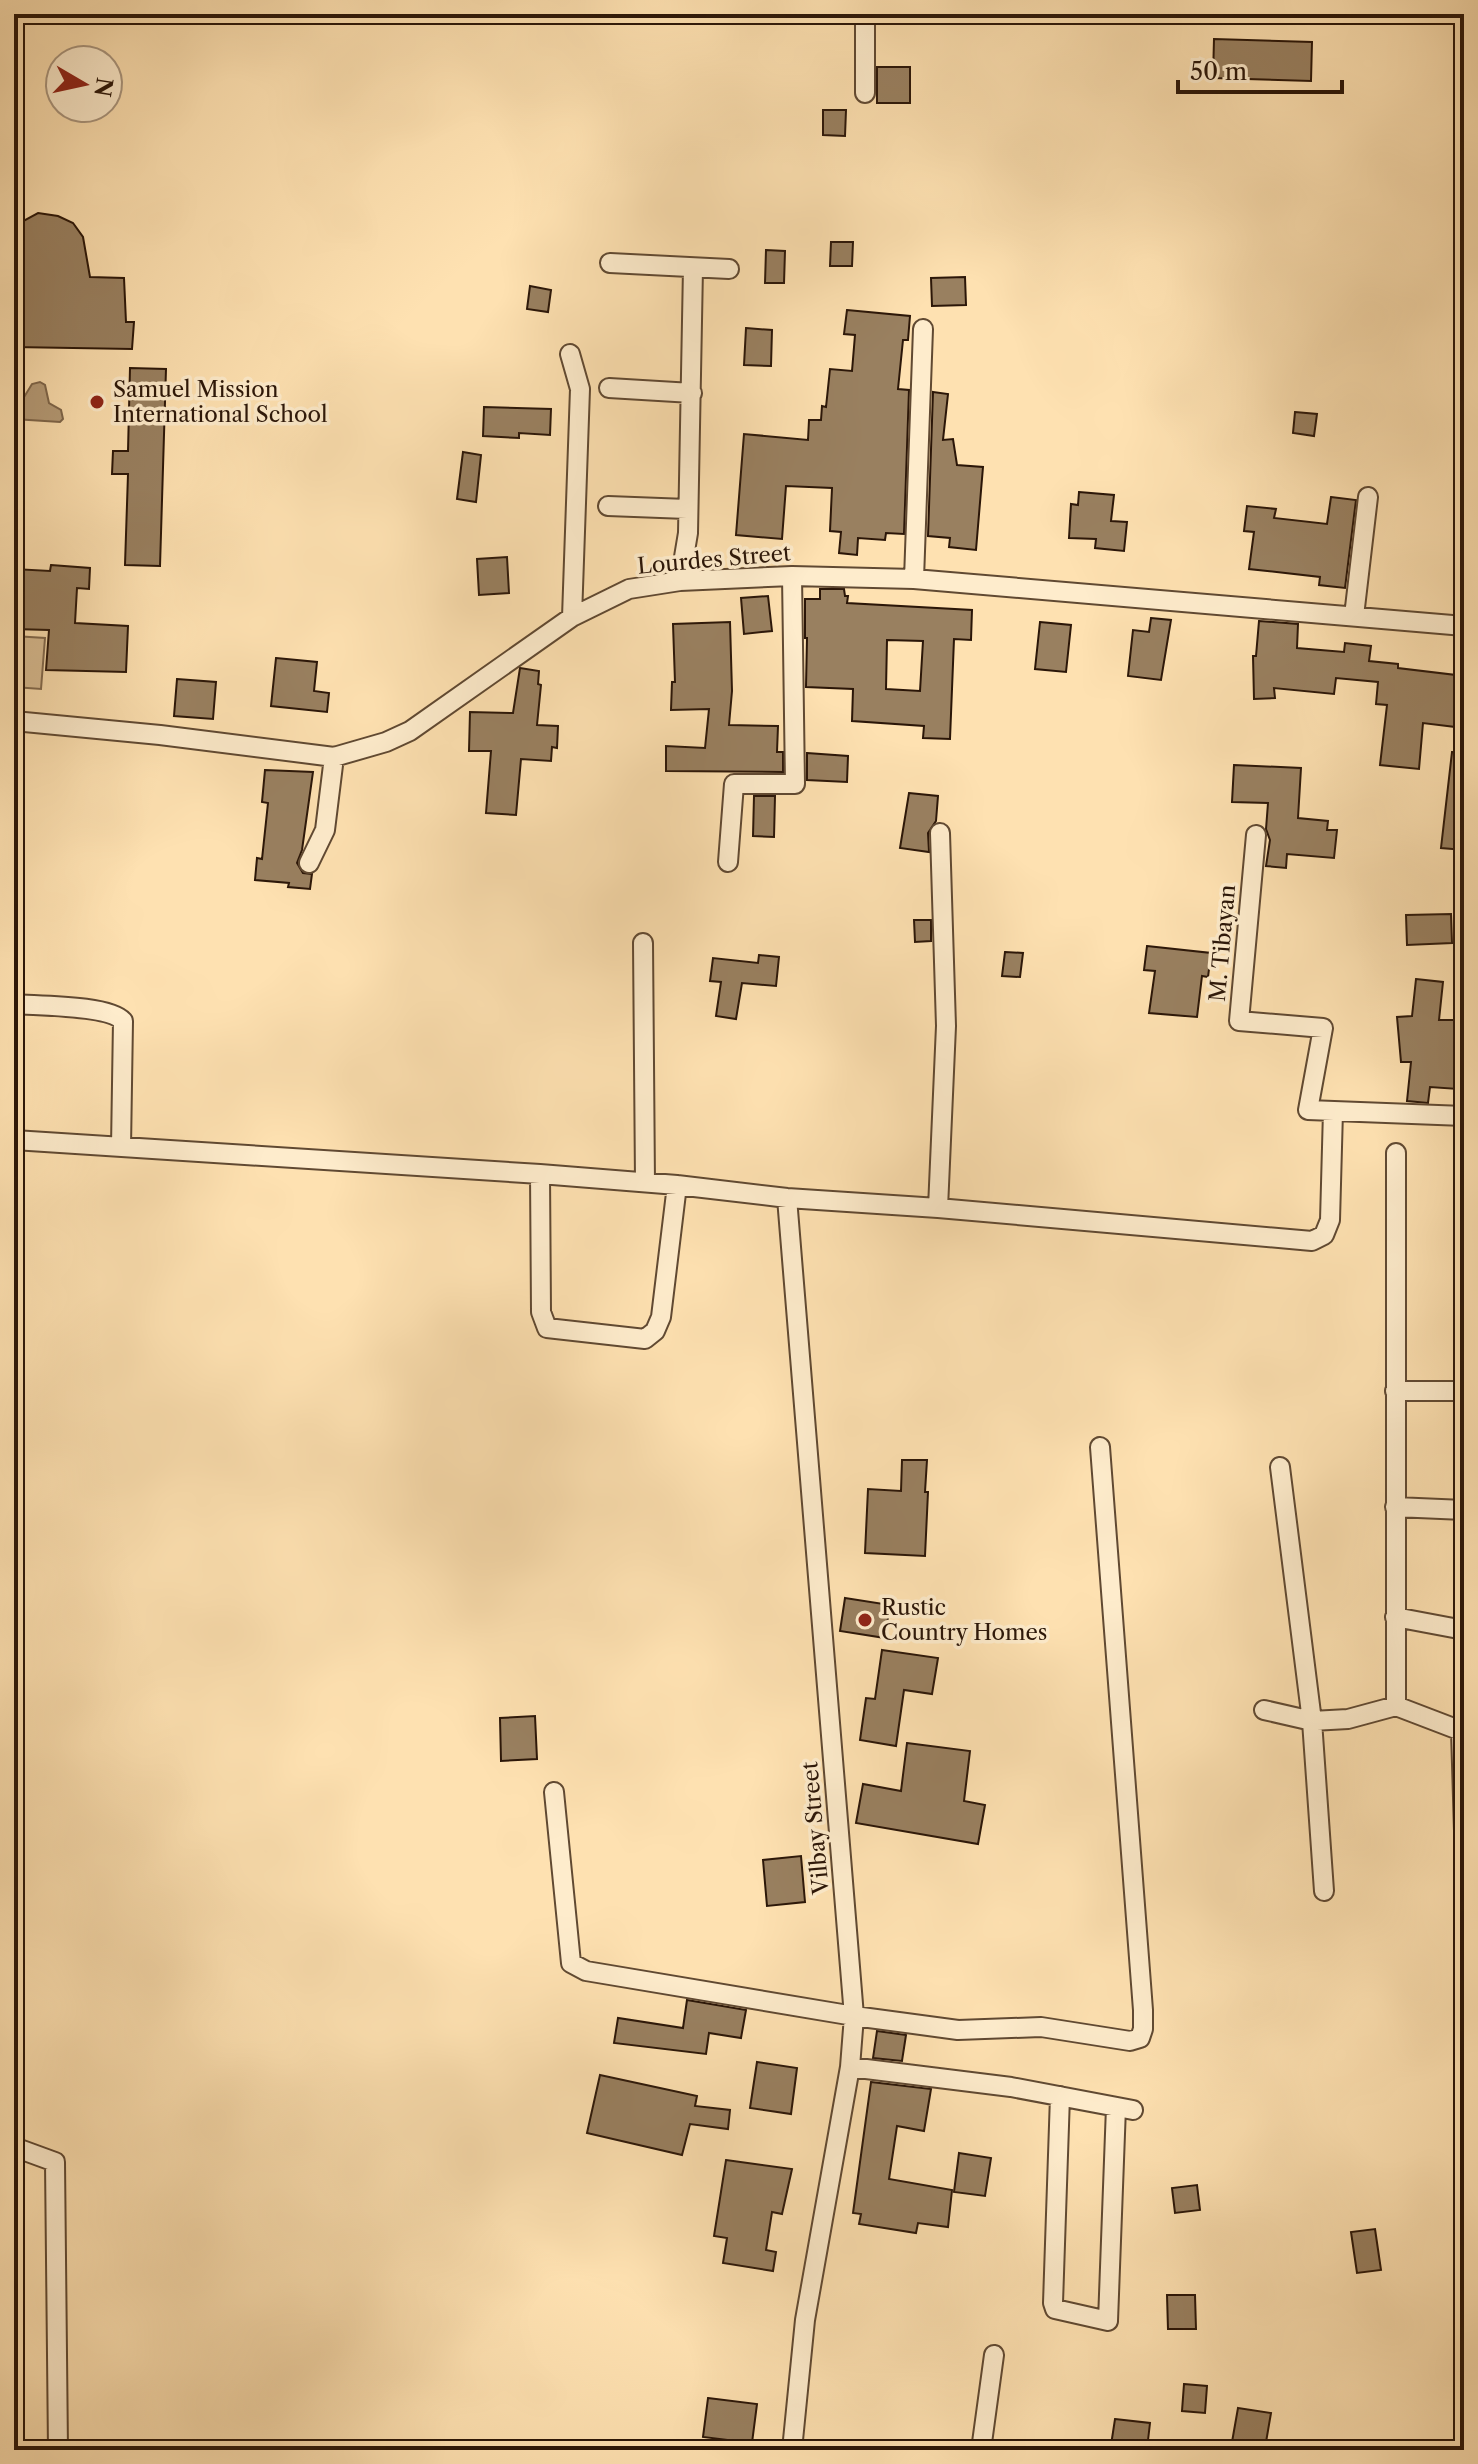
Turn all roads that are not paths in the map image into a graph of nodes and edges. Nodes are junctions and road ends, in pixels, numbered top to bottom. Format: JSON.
{"nodes":[{"id":1,"x":865,"y":14,"type":"edge"},
{"id":2,"x":865,"y":93,"type":"dead end"},
{"id":3,"x":610,"y":263,"type":"dead end"},
{"id":4,"x":693,"y":268,"type":"junction"},
{"id":5,"x":729,"y":269,"type":"dead end"},
{"id":6,"x":923,"y":329,"type":"dead end"},
{"id":7,"x":570,"y":354,"type":"dead end"},
{"id":8,"x":609,"y":388,"type":"dead end"},
{"id":9,"x":692,"y":393,"type":"junction"},
{"id":10,"x":1368,"y":497,"type":"dead end"},
{"id":11,"x":608,"y":506,"type":"dead end"},
{"id":12,"x":687,"y":509,"type":"junction"},
{"id":13,"x":792,"y":576,"type":"junction"},
{"id":14,"x":914,"y":579,"type":"junction"},
{"id":15,"x":680,"y":581,"type":"junction"},
{"id":16,"x":1354,"y":616,"type":"junction"},
{"id":17,"x":572,"y":617,"type":"junction"},
{"id":18,"x":1464,"y":626,"type":"edge"},
{"id":19,"x":14,"y":721,"type":"edge"},
{"id":20,"x":334,"y":757,"type":"junction"},
{"id":21,"x":940,"y":833,"type":"dead end"},
{"id":22,"x":1256,"y":835,"type":"dead end"},
{"id":23,"x":728,"y":862,"type":"dead end"},
{"id":24,"x":309,"y":863,"type":"dead end"},
{"id":25,"x":643,"y":943,"type":"dead end"},
{"id":26,"x":14,"y":1004,"type":"edge"},
{"id":27,"x":1333,"y":1111,"type":"junction"},
{"id":28,"x":1464,"y":1116,"type":"edge"},
{"id":29,"x":14,"y":1140,"type":"edge"},
{"id":30,"x":121,"y":1147,"type":"junction"},
{"id":31,"x":1396,"y":1153,"type":"dead end"},
{"id":32,"x":540,"y":1174,"type":"junction"},
{"id":33,"x":645,"y":1182,"type":"junction"},
{"id":34,"x":677,"y":1185,"type":"junction"},
{"id":35,"x":787,"y":1198,"type":"junction"},
{"id":36,"x":938,"y":1208,"type":"junction"},
{"id":37,"x":1395,"y":1391,"type":"junction"},
{"id":38,"x":1464,"y":1391,"type":"edge"},
{"id":39,"x":1100,"y":1447,"type":"dead end"},
{"id":40,"x":1280,"y":1467,"type":"dead end"},
{"id":41,"x":1395,"y":1507,"type":"junction"},
{"id":42,"x":1464,"y":1510,"type":"edge"},
{"id":43,"x":1395,"y":1617,"type":"junction"},
{"id":44,"x":1464,"y":1630,"type":"edge"},
{"id":45,"x":1396,"y":1706,"type":"junction"},
{"id":46,"x":1264,"y":1710,"type":"dead end"},
{"id":47,"x":1312,"y":1721,"type":"junction"},
{"id":48,"x":1462,"y":1732,"type":"edge"},
{"id":49,"x":554,"y":1792,"type":"dead end"},
{"id":50,"x":1464,"y":1831,"type":"edge"},
{"id":51,"x":1324,"y":1891,"type":"dead end"},
{"id":52,"x":854,"y":2016,"type":"junction"},
{"id":53,"x":850,"y":2067,"type":"junction"},
{"id":54,"x":1060,"y":2096,"type":"junction"},
{"id":55,"x":14,"y":2147,"type":"edge"},
{"id":56,"x":994,"y":2355,"type":"dead end"},
{"id":57,"x":58,"y":2450,"type":"edge"},
{"id":58,"x":792,"y":2450,"type":"edge"},
{"id":59,"x":981,"y":2450,"type":"edge"}],
"edges":[{"from":1,"to":2,"type":"street"},
{"from":3,"to":4,"type":"street"},
{"from":4,"to":5,"type":"street"},
{"from":4,"to":9,"type":"street"},
{"from":6,"to":14,"type":"street"},
{"from":7,"to":17,"type":"street"},
{"from":8,"to":9,"type":"street"},
{"from":9,"to":12,"type":"street"},
{"from":10,"to":16,"type":"street"},
{"from":11,"to":12,"type":"street"},
{"from":12,"to":15,"type":"street"},
{"from":13,"to":14,"type":"street","name":"Lourdes Street"},
{"from":13,"to":15,"type":"street","name":"Lourdes Street"},
{"from":13,"to":23,"type":"street"},
{"from":14,"to":16,"type":"street","name":"Lourdes Street"},
{"from":15,"to":17,"type":"street","name":"Lourdes Street"},
{"from":16,"to":18,"type":"street","name":"Lourdes Street"},
{"from":17,"to":20,"type":"street","name":"Lourdes Street"},
{"from":19,"to":20,"type":"street","name":"Lourdes Street"},
{"from":20,"to":24,"type":"street"},
{"from":21,"to":36,"type":"street"},
{"from":22,"to":27,"type":"street","name":"M. Tibayan"},
{"from":25,"to":33,"type":"street"},
{"from":26,"to":30,"type":"street"},
{"from":27,"to":28,"type":"street"},
{"from":27,"to":36,"type":"street"},
{"from":29,"to":30,"type":"street"},
{"from":30,"to":32,"type":"street"},
{"from":31,"to":37,"type":"street"},
{"from":32,"to":33,"type":"street"},
{"from":32,"to":34,"type":"street"},
{"from":33,"to":34,"type":"street"},
{"from":34,"to":35,"type":"street"},
{"from":35,"to":36,"type":"street"},
{"from":35,"to":52,"type":"street","name":"Vilbay Street"},
{"from":37,"to":38,"type":"street"},
{"from":37,"to":41,"type":"street"},
{"from":39,"to":52,"type":"street"},
{"from":40,"to":47,"type":"street"},
{"from":41,"to":42,"type":"street"},
{"from":41,"to":43,"type":"street"},
{"from":43,"to":44,"type":"street"},
{"from":43,"to":45,"type":"street"},
{"from":45,"to":47,"type":"street"},
{"from":45,"to":48,"type":"street"},
{"from":46,"to":47,"type":"street"},
{"from":47,"to":51,"type":"street"},
{"from":48,"to":50,"type":"street"},
{"from":49,"to":52,"type":"street"},
{"from":52,"to":53,"type":"street","name":"Vilbay Street"},
{"from":53,"to":54,"type":"street"},
{"from":53,"to":58,"type":"street","name":"Vilbay Street"},
{"from":54,"to":54,"type":"street"},
{"from":55,"to":57,"type":"street"},
{"from":56,"to":59,"type":"street"}]}
